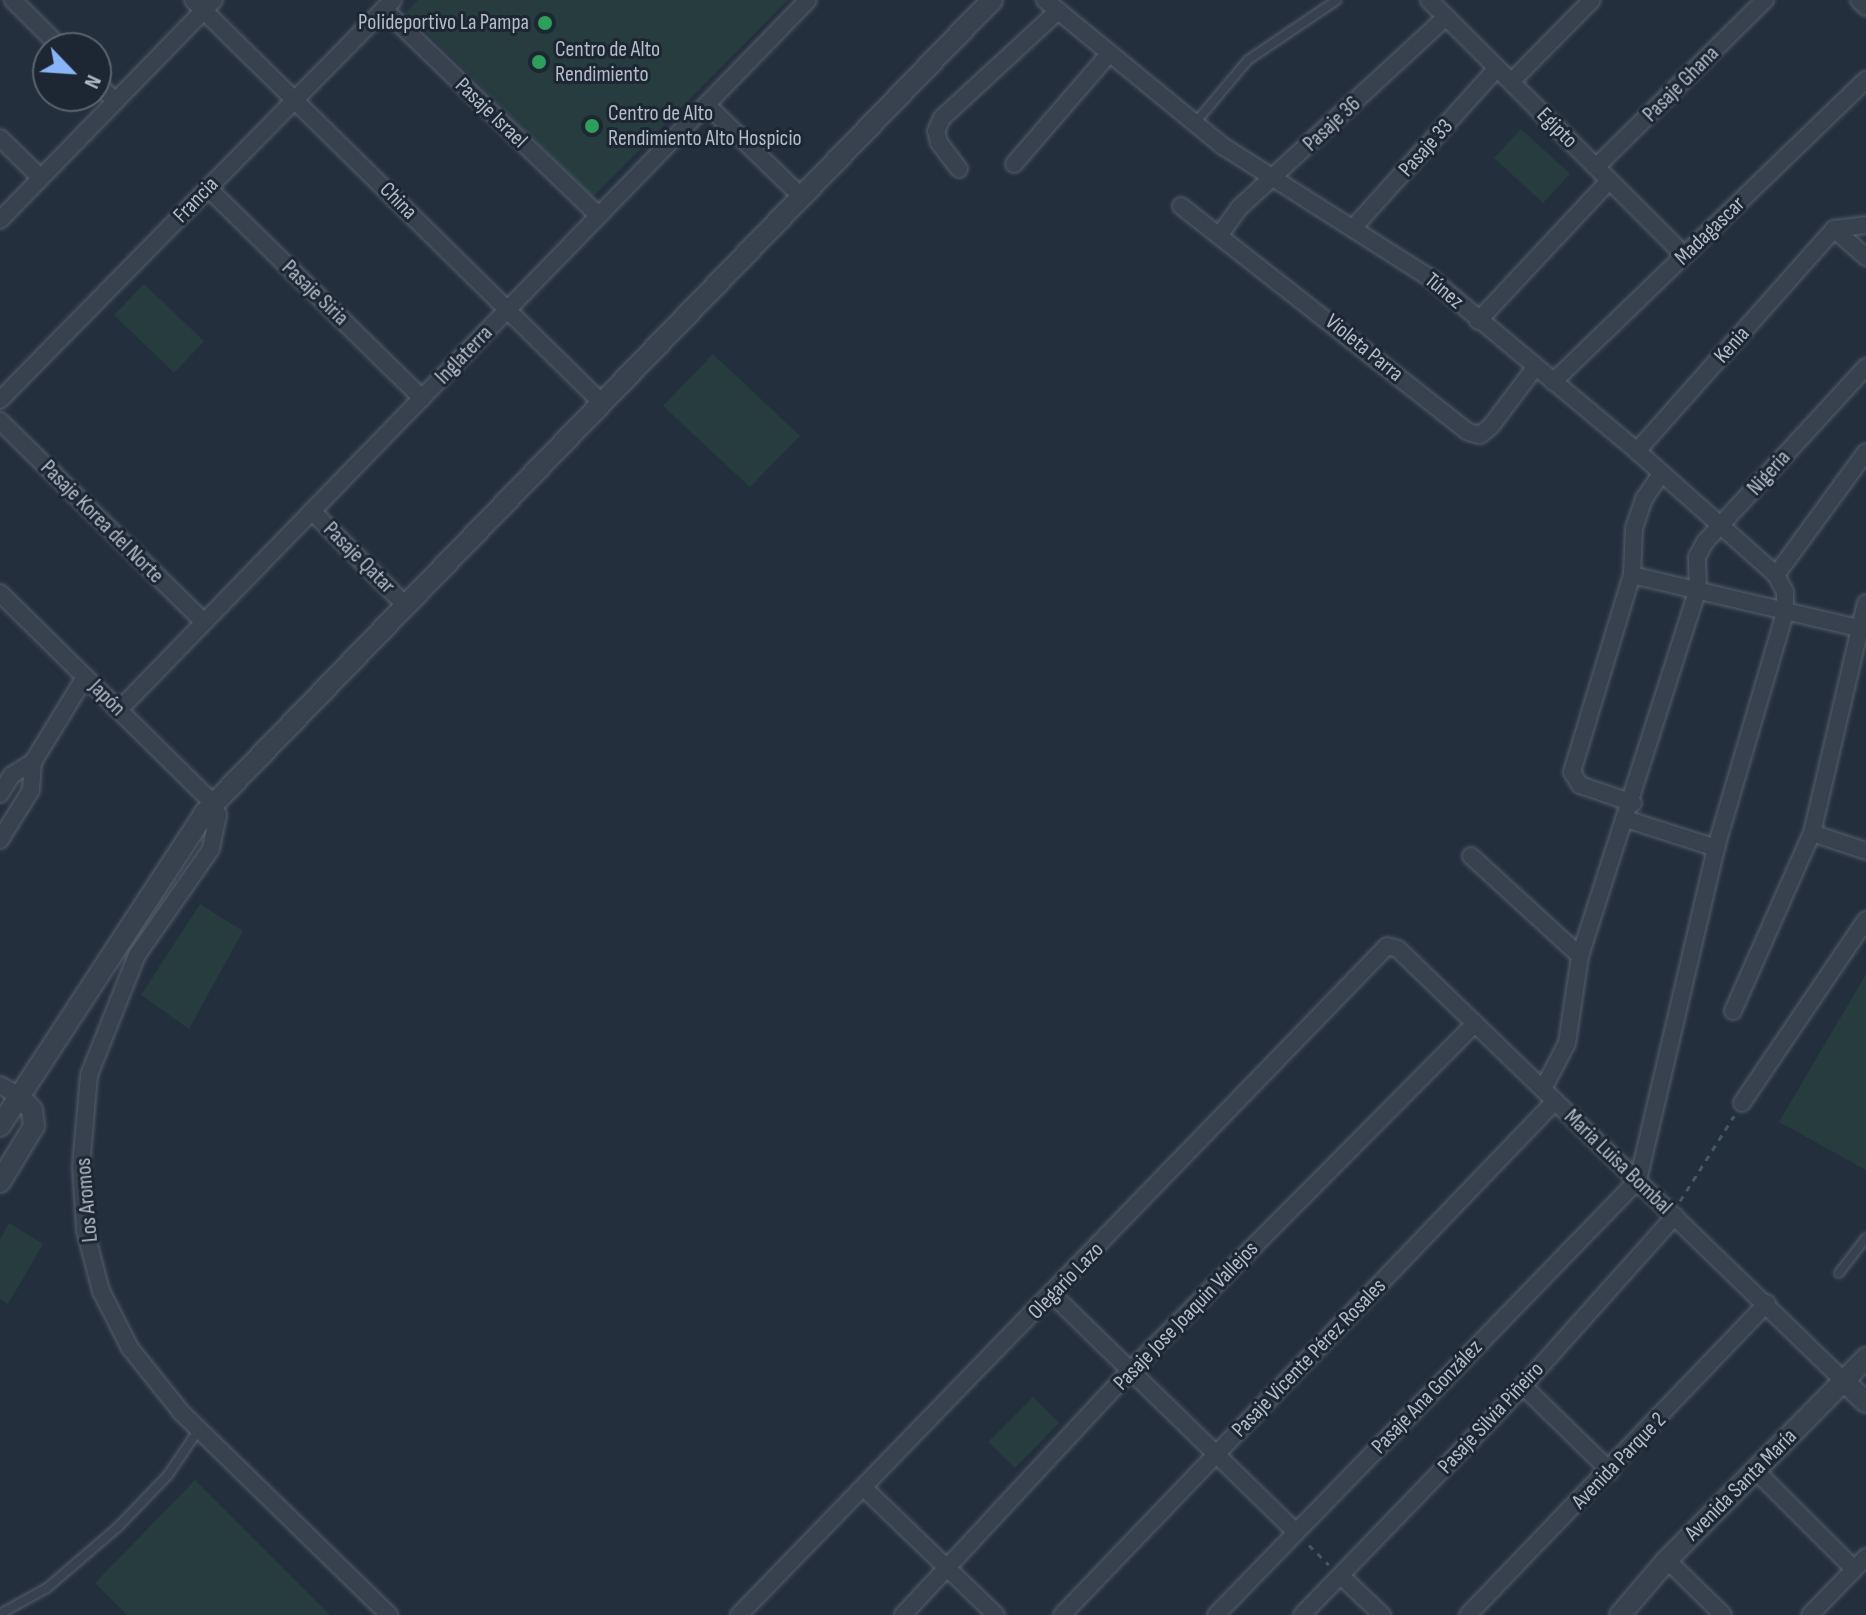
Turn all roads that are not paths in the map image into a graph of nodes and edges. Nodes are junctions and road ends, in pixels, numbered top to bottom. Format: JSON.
{"nodes":[{"id":1,"x":13,"y":0,"type":"edge"},
{"id":2,"x":808,"y":0,"type":"edge"},
{"id":3,"x":992,"y":0,"type":"edge"},
{"id":4,"x":1337,"y":0,"type":"edge"},
{"id":5,"x":1429,"y":0,"type":"edge"},
{"id":6,"x":1592,"y":0,"type":"edge"},
{"id":7,"x":1765,"y":0,"type":"edge"},
{"id":8,"x":1859,"y":0,"type":"edge"},
{"id":9,"x":204,"y":4,"type":"edge"},
{"id":10,"x":388,"y":5,"type":"edge"},
{"id":11,"x":1052,"y":6,"type":"edge"},
{"id":12,"x":1866,"y":7,"type":"edge"},
{"id":13,"x":1446,"y":17,"type":"junction"},
{"id":14,"x":45,"y":32,"type":"edge"},
{"id":15,"x":1109,"y":54,"type":"junction"},
{"id":16,"x":1497,"y":68,"type":"junction"},
{"id":17,"x":1866,"y":80,"type":"edge"},
{"id":18,"x":1511,"y":82,"type":"junction"},
{"id":19,"x":112,"y":98,"type":"edge"},
{"id":20,"x":295,"y":100,"type":"junction"},
{"id":21,"x":115,"y":101,"type":"junction"},
{"id":22,"x":707,"y":105,"type":"junction"},
{"id":23,"x":1195,"y":123,"type":"junction"},
{"id":24,"x":0,"y":138,"type":"edge"},
{"id":25,"x":1014,"y":164,"type":"dead end"},
{"id":26,"x":1596,"y":167,"type":"junction"},
{"id":27,"x":959,"y":169,"type":"dead end"},
{"id":28,"x":1275,"y":177,"type":"junction"},
{"id":29,"x":41,"y":178,"type":"junction"},
{"id":30,"x":1609,"y":181,"type":"junction"},
{"id":31,"x":208,"y":188,"type":"junction"},
{"id":32,"x":802,"y":197,"type":"junction"},
{"id":33,"x":1181,"y":206,"type":"dead end"},
{"id":34,"x":599,"y":216,"type":"junction"},
{"id":35,"x":0,"y":220,"type":"edge"},
{"id":36,"x":1866,"y":225,"type":"edge"},
{"id":37,"x":1354,"y":227,"type":"junction"},
{"id":38,"x":1221,"y":233,"type":"junction"},
{"id":39,"x":1830,"y":233,"type":"junction"},
{"id":40,"x":1684,"y":255,"type":"junction"},
{"id":41,"x":1866,"y":257,"type":"edge"},
{"id":42,"x":508,"y":310,"type":"junction"},
{"id":43,"x":1478,"y":321,"type":"junction"},
{"id":44,"x":1866,"y":367,"type":"edge"},
{"id":45,"x":1534,"y":369,"type":"junction"},
{"id":46,"x":1553,"y":382,"type":"junction"},
{"id":47,"x":422,"y":398,"type":"junction"},
{"id":48,"x":0,"y":400,"type":"edge"},
{"id":49,"x":602,"y":403,"type":"junction"},
{"id":50,"x":0,"y":421,"type":"edge"},
{"id":51,"x":1637,"y":451,"type":"junction"},
{"id":52,"x":1866,"y":452,"type":"edge"},
{"id":53,"x":1661,"y":474,"type":"junction"},
{"id":54,"x":312,"y":511,"type":"junction"},
{"id":55,"x":1719,"y":528,"type":"junction"},
{"id":56,"x":1632,"y":575,"type":"junction"},
{"id":57,"x":1776,"y":575,"type":"junction"},
{"id":58,"x":1698,"y":589,"type":"junction"},
{"id":59,"x":0,"y":593,"type":"edge"},
{"id":60,"x":1866,"y":603,"type":"edge"},
{"id":61,"x":406,"y":606,"type":"junction"},
{"id":62,"x":1785,"y":613,"type":"junction"},
{"id":63,"x":204,"y":622,"type":"junction"},
{"id":64,"x":1863,"y":629,"type":"edge"},
{"id":65,"x":85,"y":677,"type":"junction"},
{"id":66,"x":119,"y":710,"type":"junction"},
{"id":67,"x":33,"y":762,"type":"junction"},
{"id":68,"x":0,"y":794,"type":"edge"},
{"id":69,"x":213,"y":803,"type":"junction"},
{"id":70,"x":1633,"y":803,"type":"junction"},
{"id":71,"x":1626,"y":819,"type":"junction"},
{"id":72,"x":1866,"y":832,"type":"edge"},
{"id":73,"x":1812,"y":833,"type":"junction"},
{"id":74,"x":0,"y":840,"type":"edge"},
{"id":75,"x":1716,"y":848,"type":"junction"},
{"id":76,"x":1861,"y":849,"type":"edge"},
{"id":77,"x":1471,"y":856,"type":"dead end"},
{"id":78,"x":1866,"y":920,"type":"edge"},
{"id":79,"x":1390,"y":945,"type":"joint"},
{"id":80,"x":1580,"y":956,"type":"junction"},
{"id":81,"x":1733,"y":1011,"type":"dead end"},
{"id":82,"x":1475,"y":1023,"type":"junction"},
{"id":83,"x":0,"y":1085,"type":"edge"},
{"id":84,"x":1549,"y":1095,"type":"junction"},
{"id":85,"x":19,"y":1096,"type":"junction"},
{"id":86,"x":1742,"y":1103,"type":"road end"},
{"id":87,"x":0,"y":1126,"type":"edge"},
{"id":88,"x":1638,"y":1180,"type":"junction"},
{"id":89,"x":0,"y":1182,"type":"edge"},
{"id":90,"x":1675,"y":1216,"type":"junction"},
{"id":91,"x":1866,"y":1238,"type":"edge"},
{"id":92,"x":1839,"y":1273,"type":"dead end"},
{"id":93,"x":1053,"y":1295,"type":"junction"},
{"id":94,"x":1767,"y":1303,"type":"junction"},
{"id":95,"x":1866,"y":1358,"type":"edge"},
{"id":96,"x":1130,"y":1371,"type":"junction"},
{"id":97,"x":1844,"y":1381,"type":"junction"},
{"id":98,"x":1523,"y":1386,"type":"junction"},
{"id":99,"x":1866,"y":1402,"type":"edge"},
{"id":100,"x":199,"y":1429,"type":"junction"},
{"id":101,"x":1215,"y":1455,"type":"junction"},
{"id":102,"x":1755,"y":1470,"type":"junction"},
{"id":103,"x":1610,"y":1471,"type":"junction"},
{"id":104,"x":864,"y":1488,"type":"junction"},
{"id":105,"x":1296,"y":1532,"type":"junction"},
{"id":106,"x":1667,"y":1560,"type":"junction"},
{"id":107,"x":1860,"y":1563,"type":"edge"},
{"id":108,"x":948,"y":1569,"type":"junction"},
{"id":109,"x":1341,"y":1576,"type":"junction"},
{"id":110,"x":0,"y":1614,"type":"edge"},
{"id":111,"x":389,"y":1615,"type":"edge"},
{"id":112,"x":739,"y":1615,"type":"edge"},
{"id":113,"x":903,"y":1615,"type":"edge"},
{"id":114,"x":996,"y":1615,"type":"edge"},
{"id":115,"x":1062,"y":1615,"type":"edge"},
{"id":116,"x":1216,"y":1615,"type":"edge"},
{"id":117,"x":1302,"y":1615,"type":"edge"},
{"id":118,"x":1382,"y":1615,"type":"edge"},
{"id":119,"x":1468,"y":1615,"type":"edge"},
{"id":120,"x":1620,"y":1615,"type":"edge"},
{"id":121,"x":1723,"y":1615,"type":"edge"},
{"id":122,"x":1810,"y":1615,"type":"edge"}],
"edges":[{"from":1,"to":14,"type":"street"},
{"from":2,"to":22,"type":"street","name":"Inglaterra"},
{"from":3,"to":32,"type":"street"},
{"from":4,"to":23,"type":"lane"},
{"from":5,"to":13,"type":"street","name":"Egipto"},
{"from":6,"to":18,"type":"street"},
{"from":7,"to":26,"type":"street","name":"Pasaje Ghana"},
{"from":8,"to":12,"type":"street"},
{"from":9,"to":20,"type":"street","name":"China"},
{"from":9,"to":21,"type":"street"},
{"from":10,"to":20,"type":"street","name":"Francia"},
{"from":10,"to":34,"type":"street","name":"Pasaje Israel"},
{"from":11,"to":15,"type":"street","name":"Túnez"},
{"from":11,"to":27,"type":"street"},
{"from":13,"to":16,"type":"street","name":"Egipto"},
{"from":13,"to":28,"type":"street","name":"Pasaje 36"},
{"from":15,"to":23,"type":"street","name":"Túnez"},
{"from":15,"to":25,"type":"street"},
{"from":16,"to":18,"type":"street","name":"Egipto"},
{"from":16,"to":37,"type":"street","name":"Pasaje 33"},
{"from":17,"to":40,"type":"street","name":"Madagascar"},
{"from":18,"to":26,"type":"street","name":"Egipto"},
{"from":19,"to":21,"type":"street"},
{"from":20,"to":31,"type":"street","name":"Francia"},
{"from":20,"to":42,"type":"street","name":"China"},
{"from":21,"to":29,"type":"street"},
{"from":22,"to":32,"type":"street"},
{"from":22,"to":34,"type":"street","name":"Inglaterra"},
{"from":23,"to":28,"type":"street","name":"Túnez"},
{"from":24,"to":29,"type":"street"},
{"from":26,"to":30,"type":"street","name":"Egipto"},
{"from":28,"to":37,"type":"street","name":"Túnez"},
{"from":28,"to":38,"type":"street","name":"Pasaje 36"},
{"from":29,"to":35,"type":"street"},
{"from":30,"to":40,"type":"street","name":"Egipto"},
{"from":30,"to":43,"type":"street"},
{"from":31,"to":47,"type":"street","name":"Pasaje Siria"},
{"from":31,"to":48,"type":"street","name":"Francia"},
{"from":32,"to":49,"type":"street"},
{"from":33,"to":38,"type":"street","name":"Violeta Parra"},
{"from":34,"to":42,"type":"street","name":"Inglaterra"},
{"from":36,"to":39,"type":"street"},
{"from":37,"to":43,"type":"street","name":"Túnez"},
{"from":38,"to":45,"type":"street","name":"Violeta Parra"},
{"from":39,"to":41,"type":"street"},
{"from":39,"to":51,"type":"street","name":"Kenia"},
{"from":40,"to":46,"type":"street","name":"Madagascar"},
{"from":42,"to":47,"type":"street","name":"Inglaterra"},
{"from":42,"to":49,"type":"street","name":"China"},
{"from":43,"to":45,"type":"street","name":"Túnez"},
{"from":44,"to":55,"type":"street","name":"Nigeria"},
{"from":45,"to":46,"type":"street","name":"Túnez"},
{"from":46,"to":51,"type":"street","name":"Túnez"},
{"from":47,"to":54,"type":"street","name":"Inglaterra"},
{"from":49,"to":61,"type":"street"},
{"from":50,"to":63,"type":"street","name":"Pasaje Korea del Norte"},
{"from":51,"to":53,"type":"street","name":"Túnez"},
{"from":52,"to":57,"type":"street"},
{"from":53,"to":55,"type":"street","name":"Túnez"},
{"from":53,"to":56,"type":"street"},
{"from":54,"to":61,"type":"street","name":"Pasaje Qatar"},
{"from":54,"to":63,"type":"street","name":"Inglaterra"},
{"from":55,"to":57,"type":"street","name":"Túnez"},
{"from":55,"to":58,"type":"street","name":"Nigeria"},
{"from":56,"to":58,"type":"street"},
{"from":56,"to":70,"type":"street"},
{"from":57,"to":62,"type":"street"},
{"from":58,"to":62,"type":"street"},
{"from":58,"to":70,"type":"street","name":"Nigeria"},
{"from":59,"to":65,"type":"street","name":"Japón"},
{"from":60,"to":64,"type":"street"},
{"from":61,"to":69,"type":"street"},
{"from":62,"to":64,"type":"street"},
{"from":62,"to":75,"type":"street"},
{"from":63,"to":66,"type":"street","name":"Inglaterra"},
{"from":64,"to":73,"type":"street"},
{"from":65,"to":66,"type":"street","name":"Japón"},
{"from":65,"to":67,"type":"street"},
{"from":66,"to":69,"type":"street","name":"Japón"},
{"from":67,"to":68,"type":"street"},
{"from":67,"to":74,"type":"street"},
{"from":69,"to":85,"type":"street"},
{"from":69,"to":100,"type":"street","name":"Los Aromos"},
{"from":70,"to":71,"type":"street","name":"Nigeria"},
{"from":71,"to":75,"type":"street"},
{"from":71,"to":80,"type":"street","name":"Pasaje Vicente Pérez Rosales"},
{"from":72,"to":76,"type":"street"},
{"from":73,"to":76,"type":"street"},
{"from":73,"to":81,"type":"street"},
{"from":75,"to":88,"type":"street"},
{"from":77,"to":80,"type":"street"},
{"from":78,"to":86,"type":"street"},
{"from":79,"to":82,"type":"street","name":"Maria Luisa Bombal"},
{"from":79,"to":93,"type":"street","name":"Olegario Lazo"},
{"from":80,"to":84,"type":"street","name":"Pasaje Vicente Pérez Rosales"},
{"from":82,"to":84,"type":"street","name":"Maria Luisa Bombal"},
{"from":82,"to":96,"type":"street","name":"Pasaje Jose Joaquin Vallejos"},
{"from":83,"to":85,"type":"street"},
{"from":84,"to":88,"type":"street","name":"Maria Luisa Bombal"},
{"from":84,"to":101,"type":"street","name":"Pasaje Vicente Pérez Rosales"},
{"from":85,"to":87,"type":"street"},
{"from":85,"to":89,"type":"street"},
{"from":88,"to":90,"type":"street","name":"Maria Luisa Bombal"},
{"from":88,"to":105,"type":"street","name":"Pasaje Ana González"},
{"from":90,"to":94,"type":"street","name":"Maria Luisa Bombal"},
{"from":90,"to":98,"type":"street","name":"Pasaje Silvia Piñeiro"},
{"from":91,"to":92,"type":"lane"},
{"from":93,"to":96,"type":"street"},
{"from":93,"to":104,"type":"street","name":"Olegario Lazo"},
{"from":94,"to":97,"type":"street","name":"Maria Luisa Bombal"},
{"from":94,"to":103,"type":"street","name":"Avenida Parque 2"},
{"from":95,"to":97,"type":"street","name":"Avenida Santa María"},
{"from":96,"to":101,"type":"street"},
{"from":96,"to":108,"type":"street","name":"Pasaje Jose Joaquin Vallejos"},
{"from":97,"to":99,"type":"street"},
{"from":97,"to":102,"type":"street","name":"Avenida Santa María"},
{"from":98,"to":103,"type":"street"},
{"from":98,"to":109,"type":"street","name":"Pasaje Silvia Piñeiro"},
{"from":100,"to":110,"type":"lane"},
{"from":100,"to":111,"type":"street","name":"Los Aromos"},
{"from":101,"to":105,"type":"street"},
{"from":101,"to":115,"type":"street","name":"Pasaje Vicente Pérez Rosales"},
{"from":102,"to":106,"type":"street","name":"Avenida Santa María"},
{"from":102,"to":107,"type":"street"},
{"from":103,"to":119,"type":"street","name":"Avenida Parque 2"},
{"from":104,"to":108,"type":"street"},
{"from":104,"to":112,"type":"street","name":"Olegario Lazo"},
{"from":105,"to":116,"type":"street","name":"Pasaje Ana González"},
{"from":106,"to":120,"type":"street","name":"Avenida Santa María"},
{"from":106,"to":121,"type":"street"},
{"from":107,"to":122,"type":"street"},
{"from":108,"to":113,"type":"street","name":"Pasaje Jose Joaquin Vallejos"},
{"from":108,"to":114,"type":"street"},
{"from":109,"to":117,"type":"street","name":"Pasaje Silvia Piñeiro"},
{"from":109,"to":118,"type":"street"}]}
